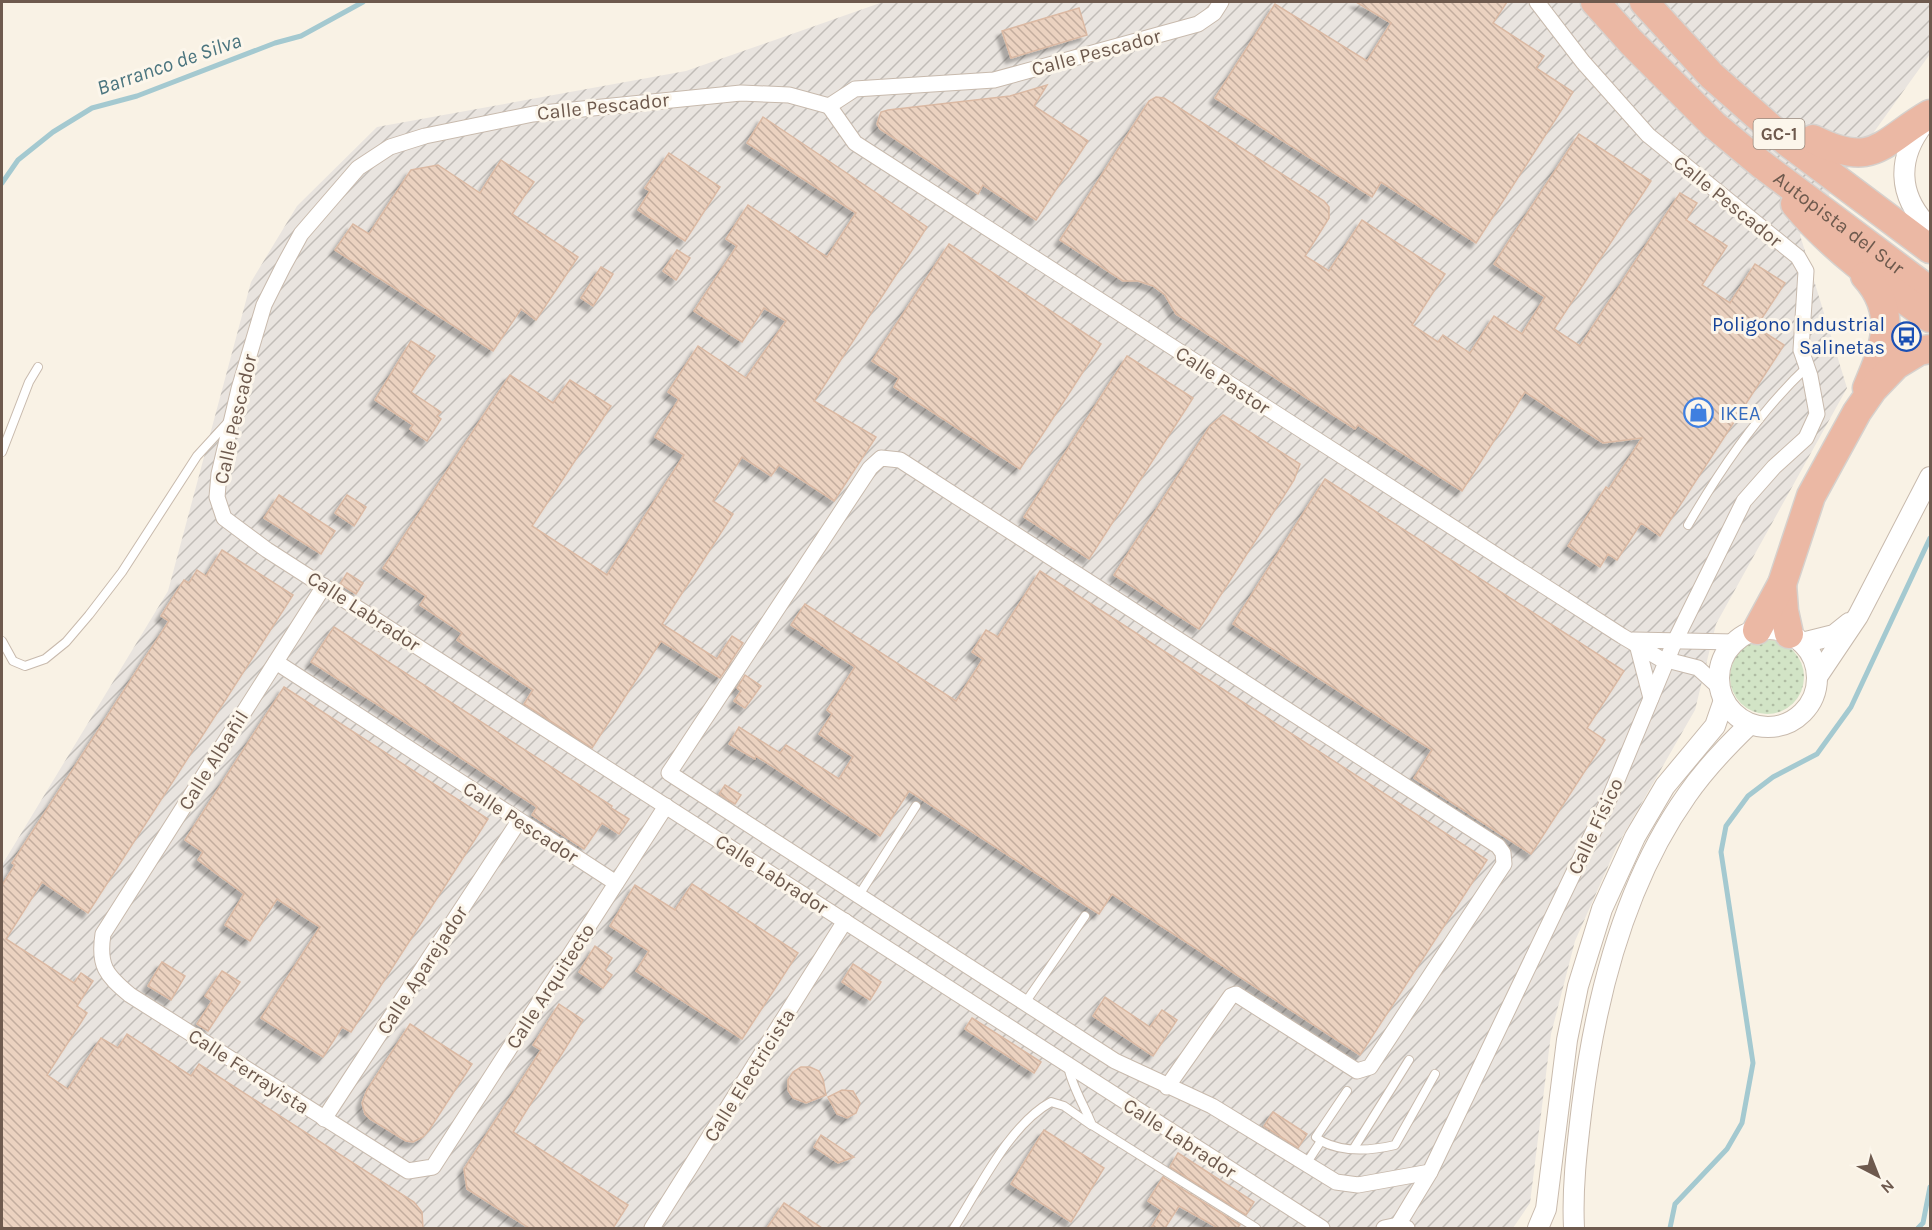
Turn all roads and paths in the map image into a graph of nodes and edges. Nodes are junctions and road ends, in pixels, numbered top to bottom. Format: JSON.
{"nodes":[{"id":1,"x":1537,"y":2,"type":"edge"},
{"id":2,"x":1595,"y":2,"type":"edge"},
{"id":3,"x":1644,"y":2,"type":"edge"},
{"id":4,"x":1664,"y":2,"type":"edge"},
{"id":5,"x":1218,"y":7,"type":"edge"},
{"id":6,"x":829,"y":106,"type":"junction"},
{"id":7,"x":1930,"y":116,"type":"edge"},
{"id":8,"x":1813,"y":139,"type":"junction"},
{"id":9,"x":1761,"y":164,"type":"junction"},
{"id":10,"x":1930,"y":235,"type":"edge"},
{"id":11,"x":1846,"y":256,"type":"junction"},
{"id":12,"x":1930,"y":291,"type":"edge"},
{"id":13,"x":1930,"y":318,"type":"edge"},
{"id":14,"x":1930,"y":349,"type":"edge"},
{"id":15,"x":38,"y":367,"type":"dead end"},
{"id":16,"x":1807,"y":367,"type":"junction"},
{"id":17,"x":1857,"y":412,"type":"junction"},
{"id":18,"x":233,"y":417,"type":"junction"},
{"id":19,"x":1806,"y":438,"type":"joint"},
{"id":20,"x":2,"y":452,"type":"edge"},
{"id":21,"x":1930,"y":477,"type":"edge"},
{"id":22,"x":224,"y":518,"type":"joint"},
{"id":23,"x":1688,"y":525,"type":"dead end"},
{"id":24,"x":1782,"y":584,"type":"junction"},
{"id":25,"x":324,"y":586,"type":"junction"},
{"id":26,"x":1858,"y":616,"type":"junction"},
{"id":27,"x":1746,"y":636,"type":"junction"},
{"id":28,"x":1796,"y":638,"type":"junction"},
{"id":29,"x":2,"y":641,"type":"edge"},
{"id":30,"x":1633,"y":642,"type":"junction"},
{"id":31,"x":1674,"y":643,"type":"junction"},
{"id":32,"x":1667,"y":660,"type":"junction"},
{"id":33,"x":276,"y":662,"type":"junction"},
{"id":34,"x":1817,"y":677,"type":"junction"},
{"id":35,"x":1722,"y":694,"type":"junction"},
{"id":36,"x":1651,"y":698,"type":"junction"},
{"id":37,"x":1750,"y":724,"type":"junction"},
{"id":38,"x":666,"y":806,"type":"junction"},
{"id":39,"x":916,"y":806,"type":"dead end"},
{"id":40,"x":519,"y":821,"type":"junction"},
{"id":41,"x":616,"y":884,"type":"junction"},
{"id":42,"x":859,"y":895,"type":"junction"},
{"id":43,"x":1085,"y":916,"type":"dead end"},
{"id":44,"x":845,"y":921,"type":"junction"},
{"id":45,"x":102,"y":934,"type":"joint"},
{"id":46,"x":1025,"y":1003,"type":"junction"},
{"id":47,"x":1409,"y":1060,"type":"dead end"},
{"id":48,"x":1068,"y":1066,"type":"junction"},
{"id":49,"x":1435,"y":1074,"type":"dead end"},
{"id":50,"x":1167,"y":1087,"type":"junction"},
{"id":51,"x":1347,"y":1091,"type":"dead end"},
{"id":52,"x":324,"y":1119,"type":"junction"},
{"id":53,"x":1092,"y":1125,"type":"junction"},
{"id":54,"x":1321,"y":1141,"type":"junction"},
{"id":55,"x":1354,"y":1148,"type":"junction"},
{"id":56,"x":1305,"y":1165,"type":"junction"},
{"id":57,"x":433,"y":1167,"type":"joint"},
{"id":58,"x":1430,"y":1172,"type":"junction"},
{"id":59,"x":1397,"y":1227,"type":"edge"},
{"id":60,"x":652,"y":1228,"type":"edge"},
{"id":61,"x":954,"y":1228,"type":"edge"},
{"id":62,"x":1256,"y":1228,"type":"edge"},
{"id":63,"x":1322,"y":1228,"type":"edge"},
{"id":64,"x":1538,"y":1228,"type":"edge"},
{"id":65,"x":1574,"y":1228,"type":"edge"}],
"edges":[{"from":1,"to":16,"type":"street","name":"Calle Pescador"},
{"from":2,"to":9,"type":"highway","name":"Autopista del Sur","number":"GC-1"},
{"from":3,"to":10,"type":"highway","name":"Autopista del Sur","number":"GC-1"},
{"from":4,"to":8,"type":"highway"},
{"from":5,"to":6,"type":"street","name":"Calle Pescador"},
{"from":6,"to":18,"type":"street","name":"Calle Pescador"},
{"from":6,"to":30,"type":"street","name":"Calle Pastor"},
{"from":7,"to":8,"type":"highway"},
{"from":7,"to":10,"type":"street"},
{"from":8,"to":10,"type":"highway"},
{"from":9,"to":11,"type":"highway"},
{"from":9,"to":12,"type":"highway","name":"Autopista del Sur","number":"GC-1"},
{"from":11,"to":13,"type":"highway"},
{"from":11,"to":17,"type":"highway"},
{"from":14,"to":17,"type":"highway"},
{"from":15,"to":20,"type":"lane"},
{"from":16,"to":19,"type":"street","name":"Calle Pescador"},
{"from":16,"to":23,"type":"lane"},
{"from":17,"to":24,"type":"highway"},
{"from":18,"to":22,"type":"street","name":"Calle Pescador"},
{"from":18,"to":29,"type":"lane"},
{"from":19,"to":31,"type":"street","name":"Calle Físico"},
{"from":21,"to":26,"type":"street"},
{"from":22,"to":25,"type":"street","name":"Calle Labrador"},
{"from":24,"to":27,"type":"highway"},
{"from":24,"to":28,"type":"highway"},
{"from":25,"to":33,"type":"street","name":"Calle Albañil"},
{"from":25,"to":38,"type":"street","name":"Calle Labrador"},
{"from":26,"to":28,"type":"street"},
{"from":26,"to":34,"type":"street"},
{"from":27,"to":28,"type":"street"},
{"from":27,"to":31,"type":"street","name":"Calle Pastor"},
{"from":27,"to":35,"type":"street"},
{"from":28,"to":34,"type":"street"},
{"from":30,"to":31,"type":"street","name":"Calle Pastor"},
{"from":30,"to":32,"type":"street","name":"Calle Pastor"},
{"from":30,"to":36,"type":"street"},
{"from":31,"to":32,"type":"street","name":"Calle Físico"},
{"from":32,"to":35,"type":"street","name":"Calle Pastor"},
{"from":32,"to":36,"type":"street","name":"Calle Físico"},
{"from":33,"to":40,"type":"street","name":"Calle Pescador"},
{"from":33,"to":45,"type":"street","name":"Calle Albañil"},
{"from":34,"to":37,"type":"street"},
{"from":35,"to":37,"type":"street"},
{"from":35,"to":64,"type":"street"},
{"from":36,"to":58,"type":"street","name":"Calle Físico"},
{"from":37,"to":65,"type":"street"},
{"from":38,"to":41,"type":"street","name":"Calle Arquitecto"},
{"from":38,"to":44,"type":"street","name":"Calle Labrador"},
{"from":39,"to":42,"type":"lane"},
{"from":40,"to":41,"type":"street","name":"Calle Pescador"},
{"from":40,"to":52,"type":"street","name":"Calle Aparejador"},
{"from":41,"to":57,"type":"street","name":"Calle Arquitecto"},
{"from":42,"to":46,"type":"street"},
{"from":42,"to":50,"type":"street"},
{"from":43,"to":46,"type":"lane"},
{"from":44,"to":48,"type":"street","name":"Calle Labrador"},
{"from":44,"to":60,"type":"street","name":"Calle Electricista"},
{"from":45,"to":52,"type":"street","name":"Calle Ferrayista"},
{"from":46,"to":50,"type":"street"},
{"from":47,"to":55,"type":"lane"},
{"from":48,"to":53,"type":"lane"},
{"from":48,"to":63,"type":"street","name":"Calle Labrador"},
{"from":49,"to":55,"type":"lane"},
{"from":50,"to":56,"type":"street"},
{"from":51,"to":54,"type":"lane"},
{"from":52,"to":57,"type":"street","name":"Calle Ferrayista"},
{"from":53,"to":61,"type":"lane"},
{"from":53,"to":62,"type":"lane"},
{"from":54,"to":55,"type":"lane"},
{"from":54,"to":56,"type":"lane"},
{"from":56,"to":58,"type":"street"},
{"from":58,"to":59,"type":"street","name":"Calle Físico"}]}
